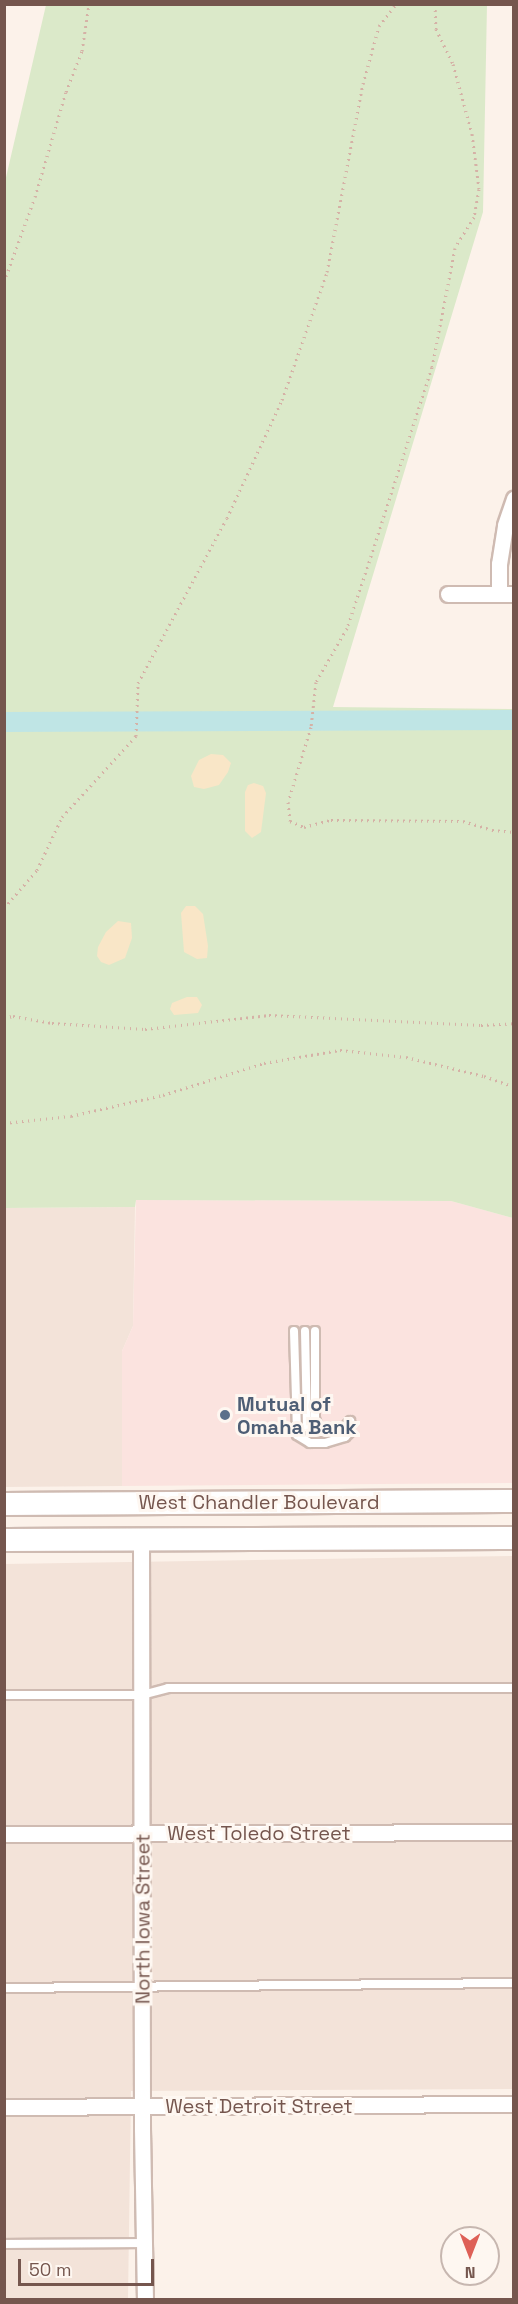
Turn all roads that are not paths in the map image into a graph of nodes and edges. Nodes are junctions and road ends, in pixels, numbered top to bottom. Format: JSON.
{"nodes":[{"id":1,"x":513,"y":499,"type":"edge"},
{"id":2,"x":448,"y":594,"type":"dead end"},
{"id":3,"x":506,"y":594,"type":"edge"},
{"id":4,"x":294,"y":1331,"type":"dead end"},
{"id":5,"x":304,"y":1331,"type":"dead end"},
{"id":6,"x":315,"y":1331,"type":"dead end"},
{"id":7,"x":350,"y":1421,"type":"dead end"},
{"id":8,"x":326,"y":1432,"type":"junction"},
{"id":9,"x":350,"y":1432,"type":"dead end"},
{"id":10,"x":513,"y":1501,"type":"edge"},
{"id":11,"x":4,"y":1504,"type":"edge"},
{"id":12,"x":513,"y":1538,"type":"edge"},
{"id":13,"x":141,"y":1539,"type":"junction"},
{"id":14,"x":4,"y":1540,"type":"edge"},
{"id":15,"x":513,"y":1688,"type":"edge"},
{"id":16,"x":4,"y":1695,"type":"edge"},
{"id":17,"x":142,"y":1695,"type":"junction"},
{"id":18,"x":513,"y":1832,"type":"edge"},
{"id":19,"x":4,"y":1834,"type":"edge"},
{"id":20,"x":143,"y":1834,"type":"junction"},
{"id":21,"x":513,"y":1983,"type":"edge"},
{"id":22,"x":143,"y":1987,"type":"junction"},
{"id":23,"x":4,"y":1988,"type":"edge"},
{"id":24,"x":513,"y":2104,"type":"edge"},
{"id":25,"x":4,"y":2107,"type":"edge"},
{"id":26,"x":143,"y":2107,"type":"junction"},
{"id":27,"x":144,"y":2243,"type":"junction"},
{"id":28,"x":4,"y":2244,"type":"edge"},
{"id":29,"x":145,"y":2300,"type":"edge"}],
"edges":[{"from":1,"to":3,"type":"street"},
{"from":2,"to":3,"type":"street"},
{"from":4,"to":9,"type":"lane"},
{"from":5,"to":8,"type":"lane"},
{"from":6,"to":8,"type":"lane"},
{"from":7,"to":8,"type":"lane"},
{"from":10,"to":11,"type":"main road","name":"West Chandler Boulevard"},
{"from":12,"to":13,"type":"main road","name":"West Chandler Boulevard"},
{"from":13,"to":14,"type":"main road","name":"West Chandler Boulevard"},
{"from":13,"to":17,"type":"street","name":"North Iowa Street"},
{"from":15,"to":17,"type":"lane"},
{"from":16,"to":17,"type":"lane"},
{"from":17,"to":20,"type":"street","name":"North Iowa Street"},
{"from":18,"to":20,"type":"street","name":"West Toledo Street"},
{"from":19,"to":20,"type":"street","name":"West Toledo Street"},
{"from":20,"to":22,"type":"street","name":"North Iowa Street"},
{"from":21,"to":22,"type":"lane"},
{"from":22,"to":23,"type":"lane"},
{"from":22,"to":26,"type":"street","name":"North Iowa Street"},
{"from":24,"to":26,"type":"street","name":"West Detroit Street"},
{"from":25,"to":26,"type":"street","name":"West Detroit Street"},
{"from":26,"to":27,"type":"street","name":"North Iowa Street"},
{"from":27,"to":28,"type":"lane"},
{"from":27,"to":29,"type":"street","name":"North Iowa Street"}]}
